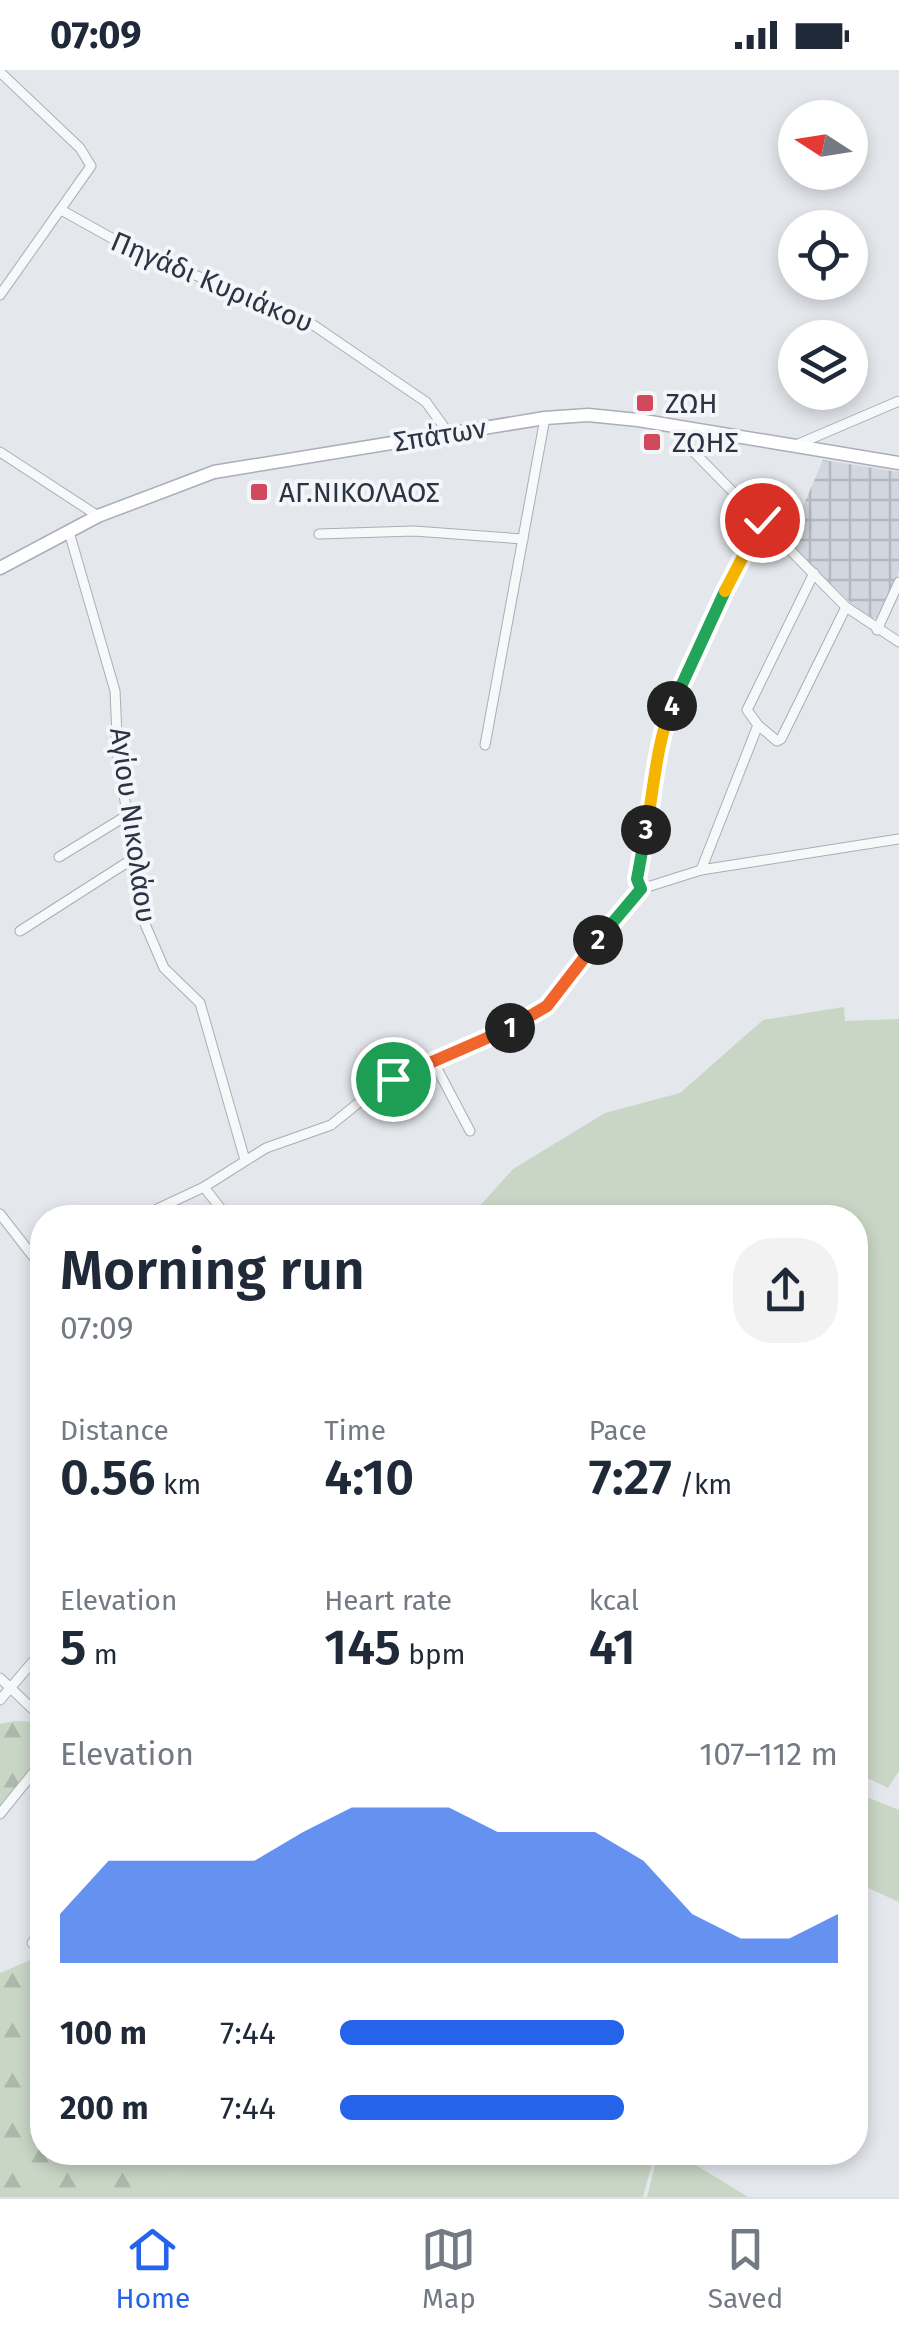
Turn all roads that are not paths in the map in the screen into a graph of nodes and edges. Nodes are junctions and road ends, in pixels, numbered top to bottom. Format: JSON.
{"nodes":[{"id":1,"x":0,"y":72,"type":"edge"},
{"id":2,"x":63,"y":211,"type":"junction"},
{"id":3,"x":0,"y":295,"type":"edge"},
{"id":4,"x":899,"y":401,"type":"edge"},
{"id":5,"x":545,"y":418,"type":"junction"},
{"id":6,"x":676,"y":426,"type":"junction"},
{"id":7,"x":448,"y":434,"type":"junction"},
{"id":8,"x":794,"y":445,"type":"junction"},
{"id":9,"x":0,"y":452,"type":"edge"},
{"id":10,"x":899,"y":463,"type":"edge"},
{"id":11,"x":98,"y":516,"type":"junction"},
{"id":12,"x":762,"y":520,"type":"junction"},
{"id":13,"x":69,"y":532,"type":"junction"},
{"id":14,"x":319,"y":534,"type":"dead end"},
{"id":15,"x":524,"y":539,"type":"junction"},
{"id":16,"x":0,"y":568,"type":"edge"},
{"id":17,"x":814,"y":572,"type":"junction"},
{"id":18,"x":899,"y":582,"type":"edge"},
{"id":19,"x":846,"y":607,"type":"junction"},
{"id":20,"x":876,"y":630,"type":"junction"},
{"id":21,"x":899,"y":642,"type":"edge"},
{"id":22,"x":758,"y":724,"type":"junction"},
{"id":23,"x":485,"y":745,"type":"dead end"},
{"id":24,"x":126,"y":816,"type":"junction"},
{"id":25,"x":899,"y":839,"type":"edge"},
{"id":26,"x":59,"y":857,"type":"dead end"},
{"id":27,"x":134,"y":858,"type":"junction"},
{"id":28,"x":701,"y":870,"type":"junction"},
{"id":29,"x":641,"y":889,"type":"junction"},
{"id":30,"x":20,"y":931,"type":"dead end"},
{"id":31,"x":432,"y":1060,"type":"junction"},
{"id":32,"x":470,"y":1131,"type":"dead end"},
{"id":33,"x":245,"y":1160,"type":"junction"},
{"id":34,"x":204,"y":1186,"type":"junction"},
{"id":35,"x":165,"y":1205,"type":"edge"},
{"id":36,"x":218,"y":1205,"type":"edge"},
{"id":37,"x":0,"y":1214,"type":"edge"},
{"id":38,"x":30,"y":1253,"type":"edge"},
{"id":39,"x":30,"y":1666,"type":"edge"},
{"id":40,"x":0,"y":1678,"type":"edge"},
{"id":41,"x":11,"y":1689,"type":"junction"},
{"id":42,"x":0,"y":1700,"type":"edge"},
{"id":43,"x":30,"y":1707,"type":"edge"},
{"id":44,"x":30,"y":1777,"type":"edge"},
{"id":45,"x":0,"y":1814,"type":"edge"}],
"edges":[{"from":1,"to":2,"type":"street"},
{"from":2,"to":3,"type":"street"},
{"from":2,"to":7,"type":"street","name":"Πηγάδι Κυριάκου"},
{"from":4,"to":8,"type":"street"},
{"from":5,"to":6,"type":"main road","name":"Σπάτων"},
{"from":5,"to":7,"type":"main road","name":"Σπάτων"},
{"from":5,"to":15,"type":"street"},
{"from":6,"to":8,"type":"main road","name":"Σπάτων"},
{"from":6,"to":12,"type":"street"},
{"from":7,"to":11,"type":"main road","name":"Σπάτων"},
{"from":8,"to":10,"type":"main road","name":"Σπάτων"},
{"from":9,"to":11,"type":"street"},
{"from":11,"to":13,"type":"main road","name":"Σπάτων"},
{"from":12,"to":17,"type":"street"},
{"from":12,"to":29,"type":"street"},
{"from":13,"to":16,"type":"main road","name":"Σπάτων"},
{"from":13,"to":24,"type":"street","name":"Αγίου Νικολάου"},
{"from":14,"to":15,"type":"street"},
{"from":15,"to":23,"type":"street"},
{"from":17,"to":19,"type":"street"},
{"from":17,"to":22,"type":"street"},
{"from":18,"to":20,"type":"street"},
{"from":19,"to":20,"type":"street"},
{"from":19,"to":22,"type":"street"},
{"from":20,"to":21,"type":"street"},
{"from":22,"to":28,"type":"street"},
{"from":24,"to":26,"type":"street"},
{"from":24,"to":27,"type":"street","name":"Αγίου Νικολάου"},
{"from":25,"to":28,"type":"street"},
{"from":27,"to":30,"type":"street"},
{"from":27,"to":33,"type":"street","name":"Αγίου Νικολάου"},
{"from":28,"to":29,"type":"street"},
{"from":29,"to":31,"type":"street"},
{"from":31,"to":32,"type":"street"},
{"from":31,"to":33,"type":"street"},
{"from":33,"to":34,"type":"street"},
{"from":34,"to":35,"type":"street"},
{"from":34,"to":36,"type":"street"},
{"from":37,"to":38,"type":"street"},
{"from":39,"to":41,"type":"street"},
{"from":40,"to":41,"type":"street"},
{"from":41,"to":42,"type":"street"},
{"from":41,"to":43,"type":"street"},
{"from":44,"to":45,"type":"street"}]}
